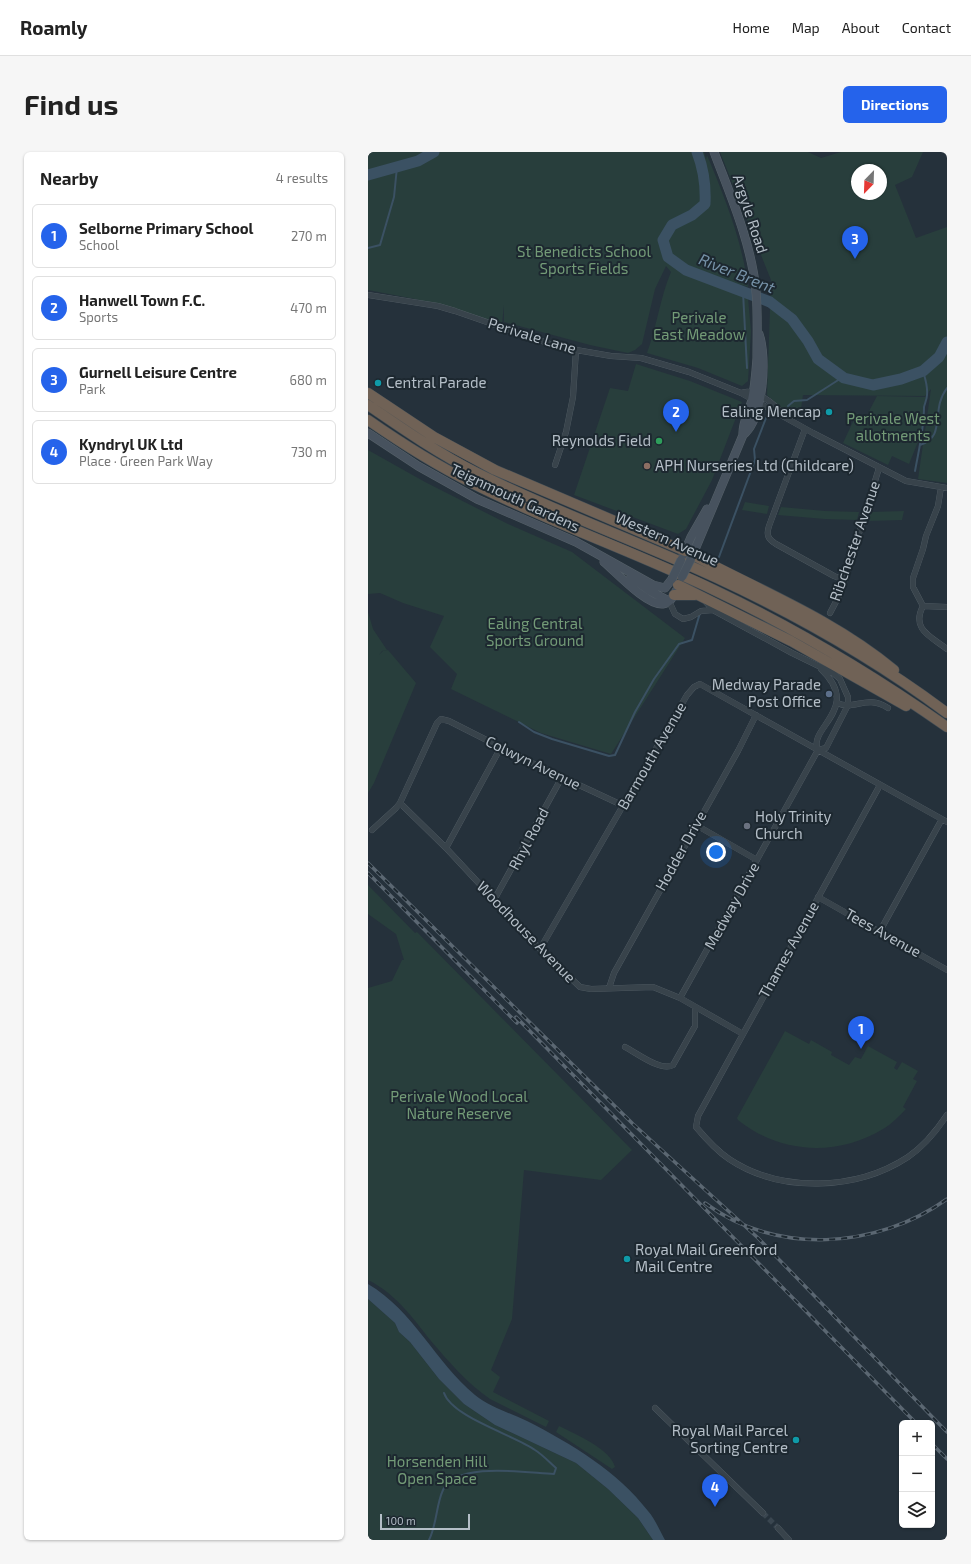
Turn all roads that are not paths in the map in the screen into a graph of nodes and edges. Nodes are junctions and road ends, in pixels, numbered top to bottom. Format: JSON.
{"nodes":[{"id":1,"x":714,"y":152,"type":"edge"},
{"id":2,"x":368,"y":295,"type":"edge"},
{"id":3,"x":576,"y":350,"type":"junction"},
{"id":4,"x":368,"y":394,"type":"edge"},
{"id":5,"x":756,"y":398,"type":"junction"},
{"id":6,"x":368,"y":405,"type":"edge"},
{"id":7,"x":368,"y":420,"type":"edge"},
{"id":8,"x":805,"y":429,"type":"junction"},
{"id":9,"x":368,"y":433,"type":"edge"},
{"id":10,"x":555,"y":465,"type":"dead end"},
{"id":11,"x":879,"y":468,"type":"junction"},
{"id":12,"x":944,"y":488,"type":"edge"},
{"id":13,"x":590,"y":550,"type":"junction"},
{"id":14,"x":688,"y":555,"type":"junction"},
{"id":15,"x":612,"y":562,"type":"junction"},
{"id":16,"x":844,"y":580,"type":"junction"},
{"id":17,"x":675,"y":582,"type":"junction"},
{"id":18,"x":697,"y":595,"type":"junction"},
{"id":19,"x":672,"y":598,"type":"junction"},
{"id":20,"x":923,"y":606,"type":"junction"},
{"id":21,"x":947,"y":607,"type":"edge"},
{"id":22,"x":714,"y":610,"type":"junction"},
{"id":23,"x":830,"y":613,"type":"dead end"},
{"id":24,"x":947,"y":649,"type":"edge"},
{"id":25,"x":818,"y":666,"type":"junction"},
{"id":26,"x":837,"y":703,"type":"junction"},
{"id":27,"x":937,"y":706,"type":"junction"},
{"id":28,"x":847,"y":707,"type":"junction"},
{"id":29,"x":888,"y":708,"type":"dead end"},
{"id":30,"x":947,"y":713,"type":"edge"},
{"id":31,"x":756,"y":715,"type":"junction"},
{"id":32,"x":932,"y":716,"type":"junction"},
{"id":33,"x":947,"y":727,"type":"edge"},
{"id":34,"x":500,"y":747,"type":"junction"},
{"id":35,"x":818,"y":750,"type":"junction"},
{"id":36,"x":562,"y":778,"type":"junction"},
{"id":37,"x":880,"y":785,"type":"junction"},
{"id":38,"x":400,"y":803,"type":"junction"},
{"id":39,"x":624,"y":806,"type":"junction"},
{"id":40,"x":945,"y":820,"type":"edge"},
{"id":41,"x":696,"y":826,"type":"junction"},
{"id":42,"x":372,"y":830,"type":"dead end"},
{"id":43,"x":446,"y":848,"type":"junction"},
{"id":44,"x":757,"y":860,"type":"junction"},
{"id":45,"x":818,"y":897,"type":"junction"},
{"id":46,"x":494,"y":900,"type":"junction"},
{"id":47,"x":880,"y":931,"type":"junction"},
{"id":48,"x":540,"y":949,"type":"junction"},
{"id":49,"x":947,"y":970,"type":"edge"},
{"id":50,"x":609,"y":988,"type":"junction"},
{"id":51,"x":680,"y":998,"type":"junction"},
{"id":52,"x":695,"y":1007,"type":"junction"},
{"id":53,"x":743,"y":1034,"type":"junction"},
{"id":54,"x":625,"y":1047,"type":"dead end"},
{"id":55,"x":947,"y":1115,"type":"edge"},
{"id":56,"x":655,"y":1408,"type":"dead end"},
{"id":57,"x":763,"y":1513,"type":"tunnel mouth"},
{"id":58,"x":778,"y":1528,"type":"tunnel mouth"},
{"id":59,"x":789,"y":1540,"type":"edge"}],
"edges":[{"from":1,"to":5,"type":"main road","name":"Argyle Road"},
{"from":2,"to":3,"type":"street","name":"Perivale Lane"},
{"from":3,"to":5,"type":"street","name":"Perivale Lane"},
{"from":3,"to":10,"type":"street"},
{"from":4,"to":14,"type":"highway"},
{"from":5,"to":8,"type":"street"},
{"from":5,"to":14,"type":"main road","name":"Argyle Road"},
{"from":6,"to":27,"type":"highway","name":"Western Avenue"},
{"from":7,"to":32,"type":"highway","name":"Western Avenue"},
{"from":8,"to":11,"type":"street"},
{"from":8,"to":16,"type":"street"},
{"from":9,"to":13,"type":"main road","name":"Teignmouth Gardens"},
{"from":11,"to":12,"type":"street"},
{"from":11,"to":16,"type":"street","name":"Ribchester Avenue"},
{"from":12,"to":20,"type":"street"},
{"from":13,"to":15,"type":"main road"},
{"from":13,"to":19,"type":"main road"},
{"from":14,"to":17,"type":"main road","name":"Argyle Road","bridge":true},
{"from":14,"to":27,"type":"highway"},
{"from":15,"to":17,"type":"main road"},
{"from":15,"to":19,"type":"main road"},
{"from":16,"to":23,"type":"street","name":"Ribchester Avenue"},
{"from":17,"to":18,"type":"highway"},
{"from":17,"to":19,"type":"main road","name":"Argyle Road"},
{"from":18,"to":19,"type":"highway"},
{"from":18,"to":22,"type":"street"},
{"from":18,"to":32,"type":"highway"},
{"from":19,"to":22,"type":"street"},
{"from":20,"to":21,"type":"street"},
{"from":20,"to":24,"type":"street"},
{"from":22,"to":25,"type":"street"},
{"from":25,"to":26,"type":"street"},
{"from":25,"to":28,"type":"street"},
{"from":26,"to":28,"type":"street"},
{"from":26,"to":35,"type":"street"},
{"from":27,"to":30,"type":"highway","name":"Western Avenue"},
{"from":28,"to":29,"type":"street"},
{"from":28,"to":35,"type":"street"},
{"from":31,"to":35,"type":"street","name":"Barmouth Avenue"},
{"from":31,"to":39,"type":"street","name":"Barmouth Avenue"},
{"from":31,"to":41,"type":"street","name":"Hodder Drive"},
{"from":32,"to":33,"type":"highway","name":"Western Avenue"},
{"from":34,"to":36,"type":"street","name":"Colwyn Avenue"},
{"from":34,"to":38,"type":"street","name":"Colwyn Avenue"},
{"from":34,"to":43,"type":"street"},
{"from":35,"to":37,"type":"street","name":"Barmouth Avenue"},
{"from":35,"to":44,"type":"street","name":"Medway Drive"},
{"from":36,"to":39,"type":"street","name":"Colwyn Avenue"},
{"from":36,"to":46,"type":"street","name":"Rhyl Road"},
{"from":37,"to":40,"type":"street","name":"Barmouth Avenue"},
{"from":37,"to":45,"type":"street","name":"Thames Avenue"},
{"from":38,"to":42,"type":"street"},
{"from":38,"to":43,"type":"street","name":"Woodhouse Avenue"},
{"from":39,"to":48,"type":"street","name":"Barmouth Avenue"},
{"from":40,"to":47,"type":"street"},
{"from":41,"to":44,"type":"street"},
{"from":41,"to":50,"type":"street","name":"Hodder Drive"},
{"from":43,"to":46,"type":"street","name":"Woodhouse Avenue"},
{"from":44,"to":51,"type":"street","name":"Medway Drive"},
{"from":45,"to":47,"type":"street","name":"Tees Avenue"},
{"from":45,"to":53,"type":"street","name":"Thames Avenue"},
{"from":46,"to":48,"type":"street","name":"Woodhouse Avenue"},
{"from":47,"to":49,"type":"street","name":"Tees Avenue"},
{"from":48,"to":50,"type":"street","name":"Woodhouse Avenue"},
{"from":50,"to":51,"type":"street","name":"Woodhouse Avenue"},
{"from":51,"to":52,"type":"street","name":"Woodhouse Avenue"},
{"from":52,"to":53,"type":"street","name":"Woodhouse Avenue"},
{"from":52,"to":54,"type":"street"},
{"from":53,"to":55,"type":"street","name":"Thames Avenue"},
{"from":56,"to":57,"type":"street"},
{"from":58,"to":59,"type":"street"}]}
